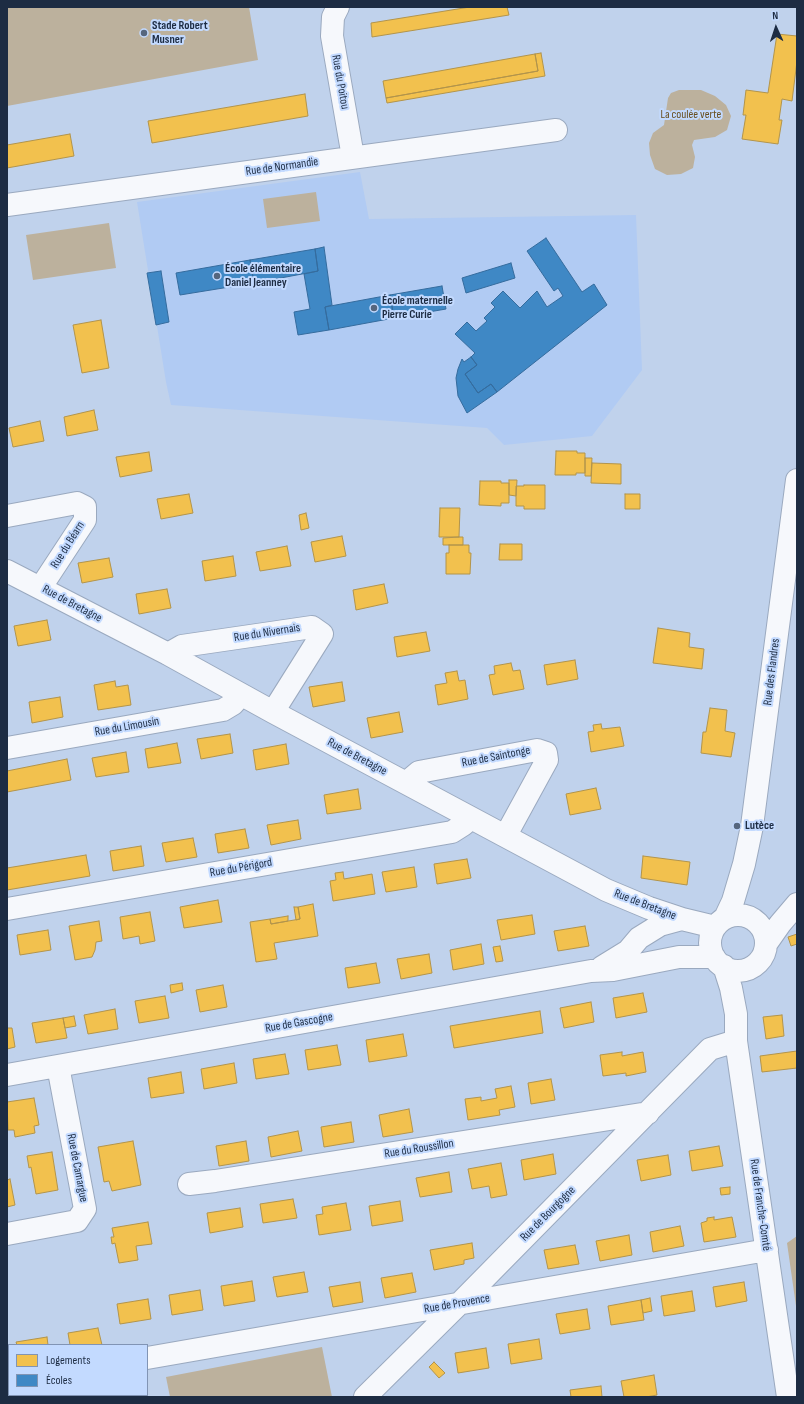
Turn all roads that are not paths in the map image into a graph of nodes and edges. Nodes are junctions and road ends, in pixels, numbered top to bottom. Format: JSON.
{"nodes":[{"id":1,"x":338,"y":7,"type":"edge"},
{"id":2,"x":556,"y":130,"type":"dead end"},
{"id":3,"x":353,"y":157,"type":"junction"},
{"id":4,"x":7,"y":205,"type":"edge"},
{"id":5,"x":797,"y":480,"type":"edge"},
{"id":6,"x":7,"y":516,"type":"edge"},
{"id":7,"x":793,"y":548,"type":"edge"},
{"id":8,"x":8,"y":572,"type":"edge"},
{"id":9,"x":41,"y":587,"type":"junction"},
{"id":10,"x":168,"y":654,"type":"junction"},
{"id":11,"x":241,"y":695,"type":"junction"},
{"id":12,"x":273,"y":712,"type":"junction"},
{"id":13,"x":7,"y":748,"type":"edge"},
{"id":14,"x":406,"y":783,"type":"junction"},
{"id":15,"x":471,"y":818,"type":"junction"},
{"id":16,"x":506,"y":836,"type":"junction"},
{"id":17,"x":744,"y":864,"type":"junction"},
{"id":18,"x":606,"y":890,"type":"junction"},
{"id":19,"x":797,"y":903,"type":"edge"},
{"id":20,"x":7,"y":909,"type":"edge"},
{"id":21,"x":751,"y":918,"type":"junction"},
{"id":22,"x":682,"y":919,"type":"junction"},
{"id":23,"x":720,"y":922,"type":"junction"},
{"id":24,"x":639,"y":938,"type":"junction"},
{"id":25,"x":766,"y":944,"type":"junction"},
{"id":26,"x":667,"y":961,"type":"junction"},
{"id":27,"x":719,"y":962,"type":"junction"},
{"id":28,"x":748,"y":969,"type":"junction"},
{"id":29,"x":591,"y":971,"type":"junction"},
{"id":30,"x":736,"y":1014,"type":"junction"},
{"id":31,"x":736,"y":1041,"type":"junction"},
{"id":32,"x":58,"y":1066,"type":"junction"},
{"id":33,"x":7,"y":1074,"type":"edge"},
{"id":34,"x":648,"y":1113,"type":"junction"},
{"id":35,"x":190,"y":1184,"type":"dead end"},
{"id":36,"x":7,"y":1234,"type":"edge"},
{"id":37,"x":767,"y":1250,"type":"junction"},
{"id":38,"x":460,"y":1303,"type":"junction"},
{"id":39,"x":148,"y":1358,"type":"edge"},
{"id":40,"x":365,"y":1397,"type":"edge"},
{"id":41,"x":788,"y":1397,"type":"edge"}],
"edges":[{"from":1,"to":3,"type":"street","name":"Rue du Poitou"},
{"from":2,"to":3,"type":"street","name":"Rue de Normandie"},
{"from":3,"to":4,"type":"street","name":"Rue de Normandie"},
{"from":5,"to":7,"type":"street","name":"Rue des Flandres"},
{"from":6,"to":9,"type":"street","name":"Rue du Béarn"},
{"from":7,"to":17,"type":"street","name":"Rue des Flandres"},
{"from":8,"to":9,"type":"street","name":"Rue de Bretagne"},
{"from":9,"to":10,"type":"street","name":"Rue de Bretagne"},
{"from":10,"to":11,"type":"street","name":"Rue de Bretagne"},
{"from":10,"to":12,"type":"street","name":"Rue du Nivernais"},
{"from":11,"to":12,"type":"street","name":"Rue de Bretagne"},
{"from":11,"to":13,"type":"street","name":"Rue du Limousin"},
{"from":12,"to":14,"type":"street","name":"Rue de Bretagne"},
{"from":14,"to":15,"type":"street","name":"Rue de Bretagne"},
{"from":14,"to":16,"type":"street","name":"Rue de Saintonge"},
{"from":15,"to":16,"type":"street","name":"Rue de Bretagne"},
{"from":15,"to":20,"type":"street","name":"Rue du Périgord"},
{"from":16,"to":18,"type":"street","name":"Rue de Bretagne"},
{"from":17,"to":21,"type":"street","name":"Rue des Flandres"},
{"from":17,"to":23,"type":"street","name":"Rue des Flandres"},
{"from":18,"to":22,"type":"street","name":"Rue de Bretagne"},
{"from":18,"to":24,"type":"street"},
{"from":19,"to":21,"type":"street"},
{"from":19,"to":25,"type":"street"},
{"from":21,"to":23,"type":"street"},
{"from":21,"to":25,"type":"street"},
{"from":22,"to":23,"type":"street","name":"Rue de Bretagne"},
{"from":22,"to":24,"type":"street","name":"Rue de Gascogne"},
{"from":23,"to":27,"type":"street"},
{"from":24,"to":26,"type":"street"},
{"from":24,"to":29,"type":"street","name":"Rue de Gascogne"},
{"from":25,"to":28,"type":"street"},
{"from":26,"to":27,"type":"street","name":"Rue de Gascogne"},
{"from":26,"to":29,"type":"street","name":"Rue de Gascogne"},
{"from":27,"to":28,"type":"street"},
{"from":27,"to":30,"type":"street","name":"Rue de Franche-Comté"},
{"from":28,"to":30,"type":"street","name":"Rue de Franche-Comté"},
{"from":29,"to":32,"type":"street","name":"Rue de Gascogne"},
{"from":30,"to":31,"type":"street","name":"Rue de Franche-Comté"},
{"from":31,"to":34,"type":"street","name":"Rue de Bourgogne"},
{"from":31,"to":37,"type":"street","name":"Rue de Franche-Comté"},
{"from":32,"to":33,"type":"street","name":"Rue de Gascogne"},
{"from":32,"to":36,"type":"street","name":"Rue de Camargue"},
{"from":34,"to":35,"type":"street","name":"Rue du Roussillon"},
{"from":34,"to":38,"type":"street","name":"Rue de Bourgogne"},
{"from":37,"to":38,"type":"street","name":"Rue de Provence"},
{"from":37,"to":41,"type":"street","name":"Rue de Franche-Comté"},
{"from":38,"to":39,"type":"street","name":"Rue de Provence"},
{"from":38,"to":40,"type":"street","name":"Rue de Bourgogne"}]}
